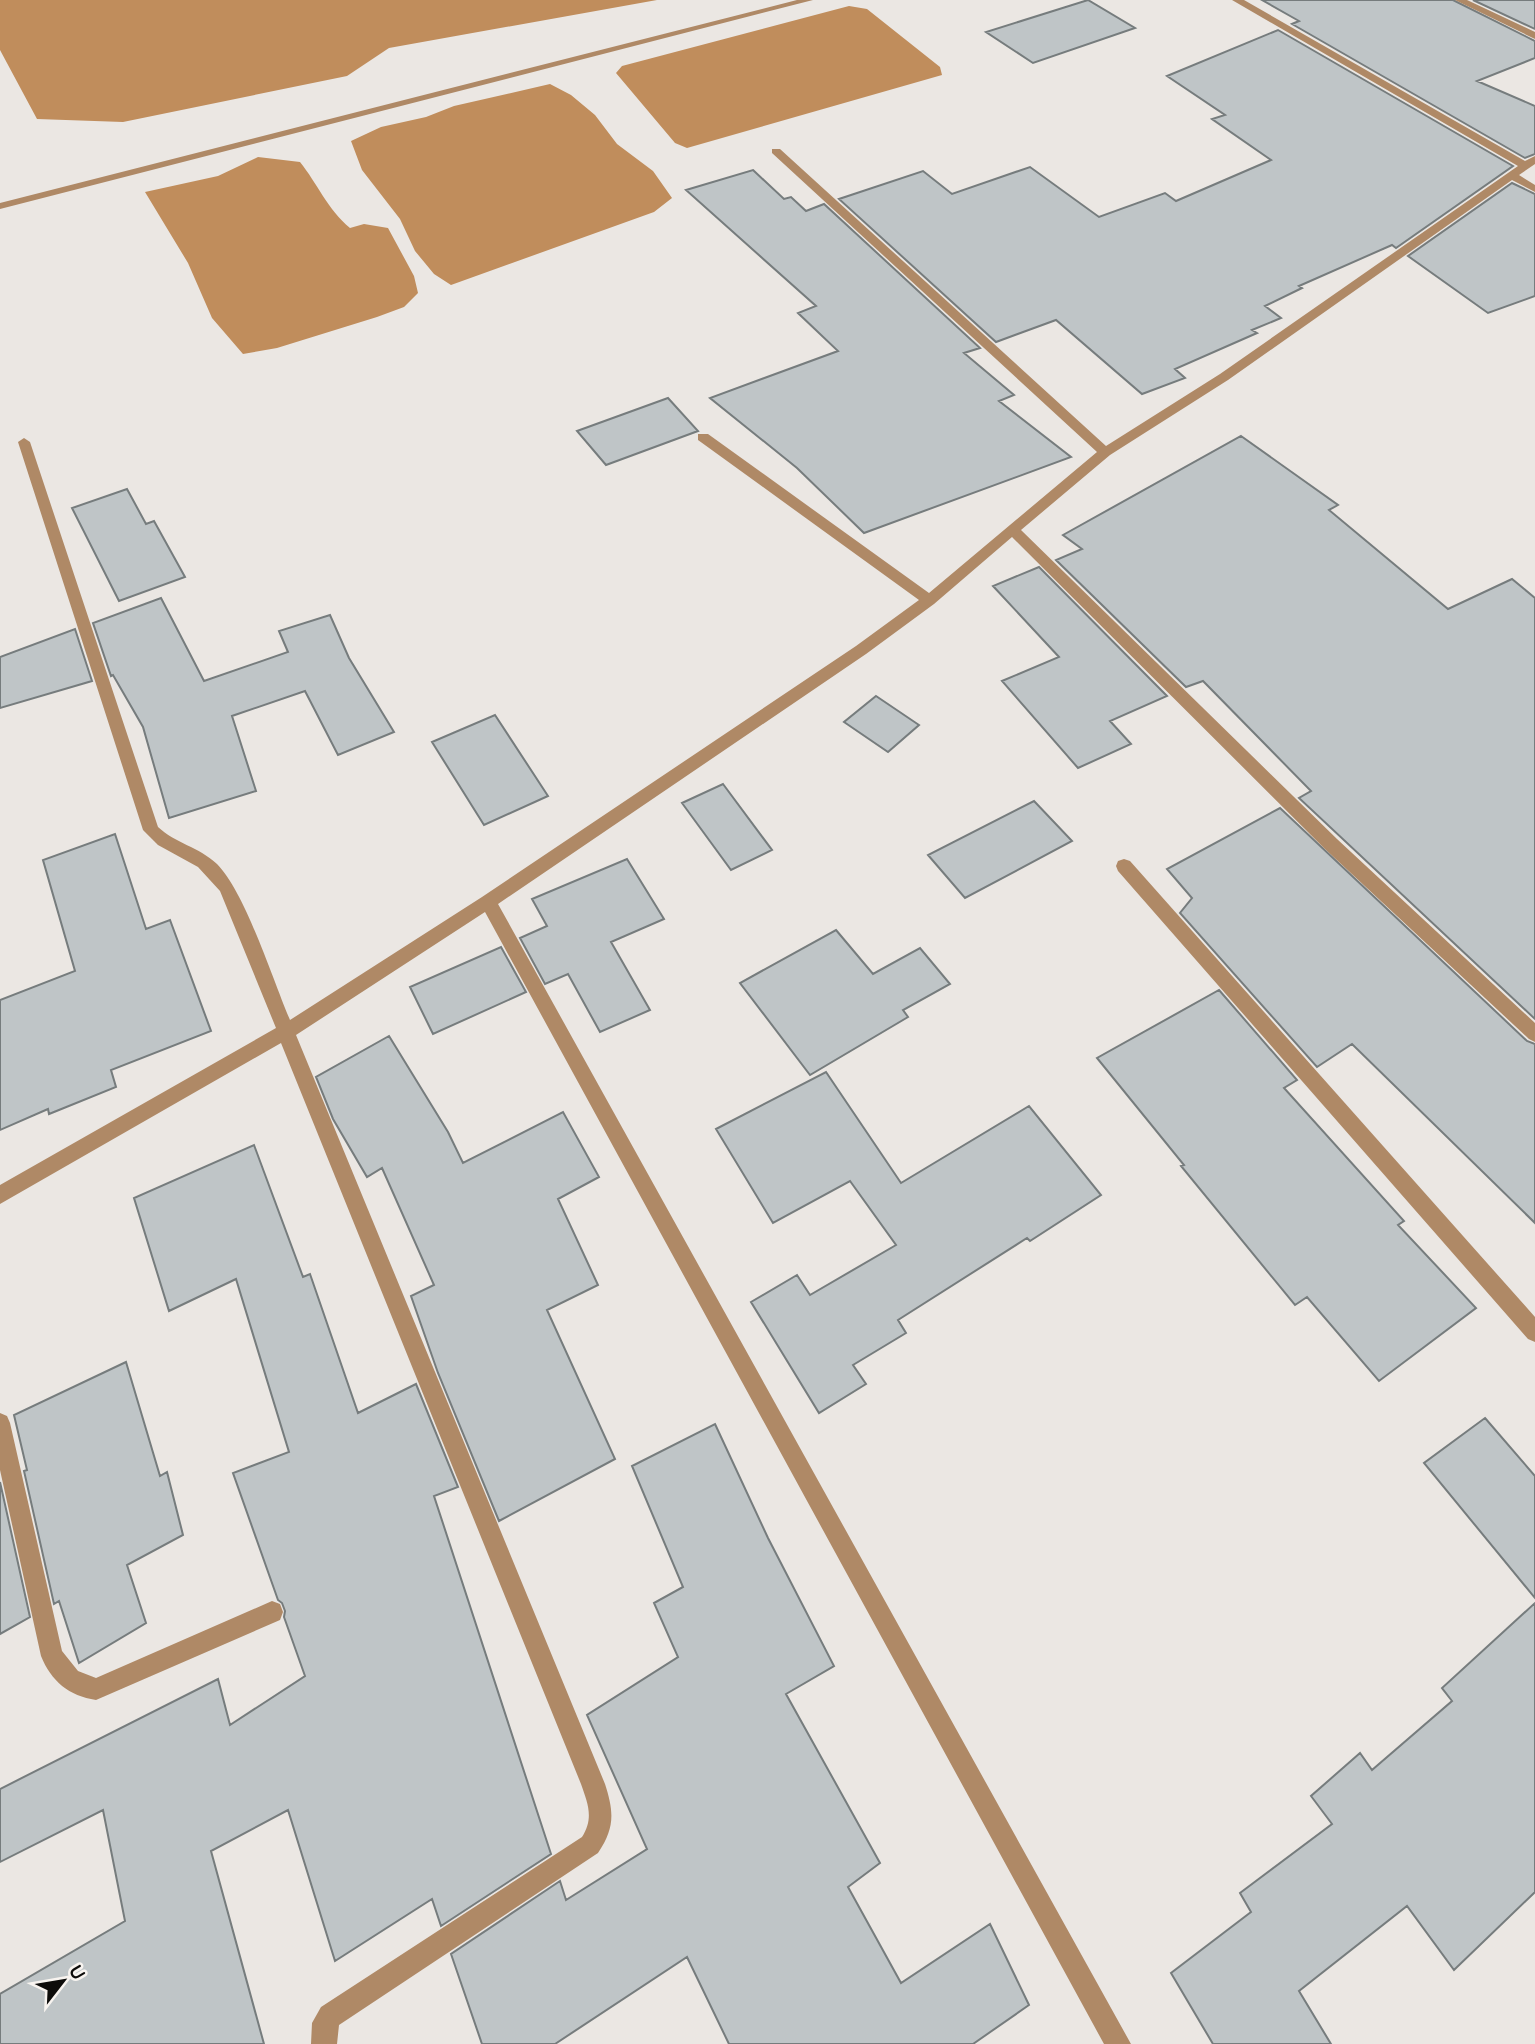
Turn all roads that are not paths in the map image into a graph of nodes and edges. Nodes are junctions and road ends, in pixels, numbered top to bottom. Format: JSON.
{"nodes":[{"id":1,"x":808,"y":0,"type":"edge"},
{"id":2,"x":1237,"y":0,"type":"edge"},
{"id":3,"x":1460,"y":0,"type":"edge"},
{"id":4,"x":1535,"y":36,"type":"edge"},
{"id":5,"x":776,"y":151,"type":"dead end"},
{"id":6,"x":1530,"y":163,"type":"edge"},
{"id":7,"x":1512,"y":176,"type":"junction"},
{"id":8,"x":1535,"y":189,"type":"edge"},
{"id":9,"x":0,"y":206,"type":"edge"},
{"id":10,"x":703,"y":437,"type":"dead end"},
{"id":11,"x":24,"y":442,"type":"dead end"},
{"id":12,"x":1105,"y":452,"type":"junction"},
{"id":13,"x":1012,"y":529,"type":"junction"},
{"id":14,"x":929,"y":600,"type":"junction"},
{"id":15,"x":1124,"y":866,"type":"dead end"},
{"id":16,"x":488,"y":902,"type":"junction"},
{"id":17,"x":285,"y":1032,"type":"junction"},
{"id":18,"x":1535,"y":1034,"type":"edge"},
{"id":19,"x":0,"y":1195,"type":"edge"},
{"id":20,"x":1535,"y":1332,"type":"edge"},
{"id":21,"x":0,"y":1423,"type":"edge"},
{"id":22,"x":272,"y":1612,"type":"dead end"},
{"id":23,"x":324,"y":2044,"type":"edge"},
{"id":24,"x":1118,"y":2044,"type":"edge"}],
"edges":[{"from":1,"to":9,"type":"street"},
{"from":2,"to":6,"type":"street"},
{"from":3,"to":4,"type":"street"},
{"from":5,"to":12,"type":"street"},
{"from":6,"to":7,"type":"street"},
{"from":7,"to":8,"type":"street"},
{"from":7,"to":12,"type":"street"},
{"from":10,"to":14,"type":"street"},
{"from":11,"to":17,"type":"street"},
{"from":12,"to":13,"type":"street"},
{"from":13,"to":14,"type":"street"},
{"from":13,"to":18,"type":"street"},
{"from":14,"to":16,"type":"street"},
{"from":15,"to":20,"type":"street"},
{"from":16,"to":17,"type":"street"},
{"from":16,"to":24,"type":"street"},
{"from":17,"to":19,"type":"street"},
{"from":17,"to":23,"type":"street"},
{"from":21,"to":22,"type":"street"}]}
